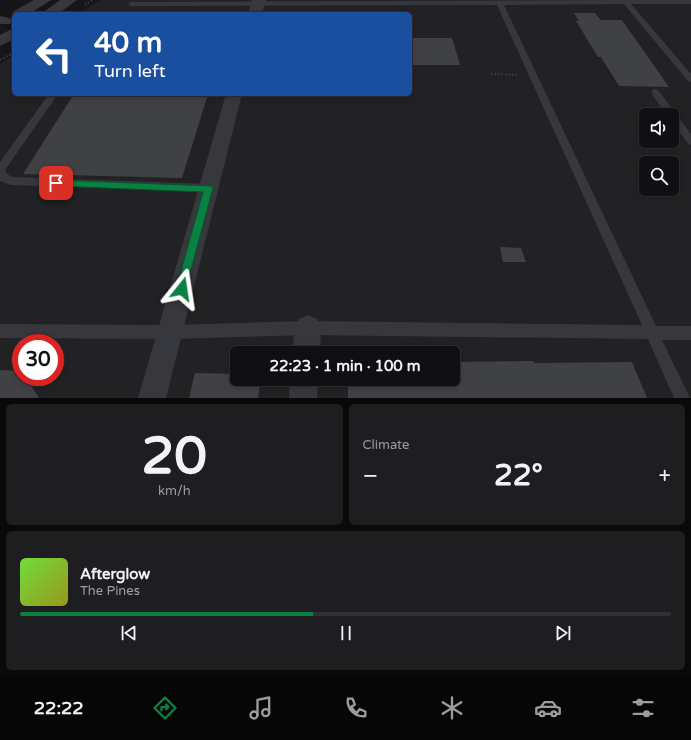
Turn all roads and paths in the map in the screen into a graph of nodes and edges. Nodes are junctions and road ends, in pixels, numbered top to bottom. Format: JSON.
{"nodes":[{"id":1,"x":44,"y":0,"type":"edge"},
{"id":2,"x":70,"y":0,"type":"edge"},
{"id":3,"x":625,"y":1,"type":"edge"},
{"id":4,"x":691,"y":2,"type":"edge"},
{"id":5,"x":500,"y":3,"type":"junction"},
{"id":6,"x":131,"y":4,"type":"dead end"},
{"id":7,"x":257,"y":6,"type":"edge"},
{"id":8,"x":23,"y":12,"type":"edge"},
{"id":9,"x":51,"y":12,"type":"edge"},
{"id":10,"x":7,"y":23,"type":"edge"},
{"id":11,"x":0,"y":41,"type":"edge"},
{"id":12,"x":12,"y":53,"type":"edge"},
{"id":13,"x":0,"y":60,"type":"edge"},
{"id":14,"x":491,"y":74,"type":"dead end"},
{"id":15,"x":533,"y":75,"type":"junction"},
{"id":16,"x":691,"y":79,"type":"edge"},
{"id":17,"x":655,"y":92,"type":"dead end"},
{"id":18,"x":53,"y":96,"type":"edge"},
{"id":19,"x":233,"y":96,"type":"edge"},
{"id":20,"x":691,"y":140,"type":"edge"},
{"id":21,"x":208,"y":188,"type":"junction"},
{"id":22,"x":0,"y":331,"type":"edge"},
{"id":23,"x":170,"y":332,"type":"junction"},
{"id":24,"x":691,"y":333,"type":"edge"},
{"id":25,"x":652,"y":334,"type":"junction"},
{"id":26,"x":307,"y":341,"type":"edge"},
{"id":27,"x":304,"y":386,"type":"edge"},
{"id":28,"x":152,"y":398,"type":"edge"},
{"id":29,"x":303,"y":398,"type":"edge"},
{"id":30,"x":682,"y":398,"type":"edge"}],
"edges":[{"from":1,"to":8,"type":"street"},
{"from":2,"to":9,"type":"street"},
{"from":3,"to":4,"type":"lane"},
{"from":3,"to":5,"type":"lane"},
{"from":3,"to":16,"type":"lane"},
{"from":5,"to":7,"type":"lane"},
{"from":5,"to":15,"type":"lane"},
{"from":6,"to":7,"type":"lane"},
{"from":10,"to":11,"type":"street"},
{"from":12,"to":13,"type":"path"},
{"from":14,"to":15,"type":"path"},
{"from":15,"to":25,"type":"lane"},
{"from":17,"to":20,"type":"lane"},
{"from":18,"to":21,"type":"lane"},
{"from":19,"to":21,"type":"street"},
{"from":21,"to":23,"type":"street"},
{"from":22,"to":23,"type":"lane"},
{"from":23,"to":26,"type":"lane"},
{"from":23,"to":28,"type":"street"},
{"from":24,"to":25,"type":"lane"},
{"from":25,"to":26,"type":"lane"},
{"from":25,"to":30,"type":"lane"},
{"from":27,"to":29,"type":"street"}]}
